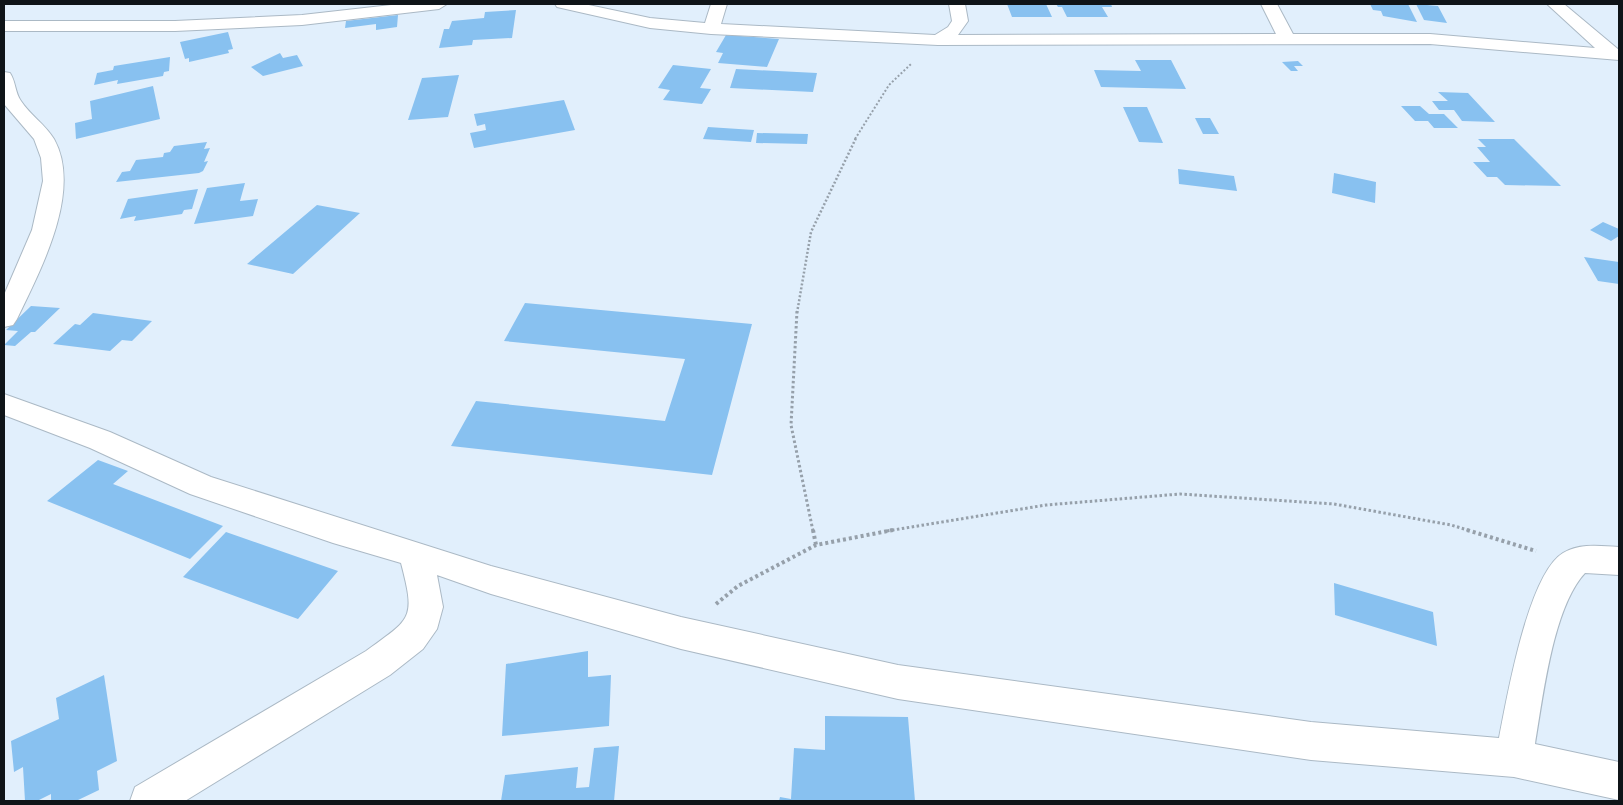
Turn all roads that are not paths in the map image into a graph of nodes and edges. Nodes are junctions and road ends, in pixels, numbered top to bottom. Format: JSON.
{"nodes":[{"id":1,"x":258,"y":4,"type":"edge"},
{"id":2,"x":439,"y":4,"type":"edge"},
{"id":3,"x":563,"y":4,"type":"edge"},
{"id":4,"x":719,"y":4,"type":"edge"},
{"id":5,"x":957,"y":4,"type":"edge"},
{"id":6,"x":1269,"y":4,"type":"edge"},
{"id":7,"x":1554,"y":4,"type":"edge"},
{"id":8,"x":238,"y":23,"type":"junction"},
{"id":9,"x":5,"y":26,"type":"edge"},
{"id":10,"x":711,"y":29,"type":"junction"},
{"id":11,"x":938,"y":40,"type":"junction"},
{"id":12,"x":1287,"y":40,"type":"junction"},
{"id":13,"x":4,"y":45,"type":"edge"},
{"id":14,"x":1616,"y":55,"type":"edge"},
{"id":15,"x":4,"y":77,"type":"edge"},
{"id":16,"x":4,"y":320,"type":"edge"},
{"id":17,"x":4,"y":404,"type":"edge"},
{"id":18,"x":415,"y":554,"type":"junction"},
{"id":19,"x":1619,"y":561,"type":"edge"},
{"id":20,"x":1514,"y":758,"type":"junction"},
{"id":21,"x":1619,"y":782,"type":"edge"},
{"id":22,"x":149,"y":801,"type":"edge"}],
"edges":[{"from":1,"to":8,"type":"street"},
{"from":2,"to":8,"type":"street"},
{"from":3,"to":10,"type":"street"},
{"from":4,"to":10,"type":"street"},
{"from":5,"to":11,"type":"street"},
{"from":6,"to":12,"type":"street"},
{"from":7,"to":14,"type":"street"},
{"from":8,"to":9,"type":"street"},
{"from":9,"to":13,"type":"street"},
{"from":10,"to":11,"type":"street"},
{"from":11,"to":12,"type":"street"},
{"from":12,"to":14,"type":"street"},
{"from":15,"to":16,"type":"street"},
{"from":17,"to":18,"type":"street"},
{"from":18,"to":20,"type":"street"},
{"from":18,"to":22,"type":"street"},
{"from":19,"to":20,"type":"street"},
{"from":20,"to":21,"type":"street"}]}
